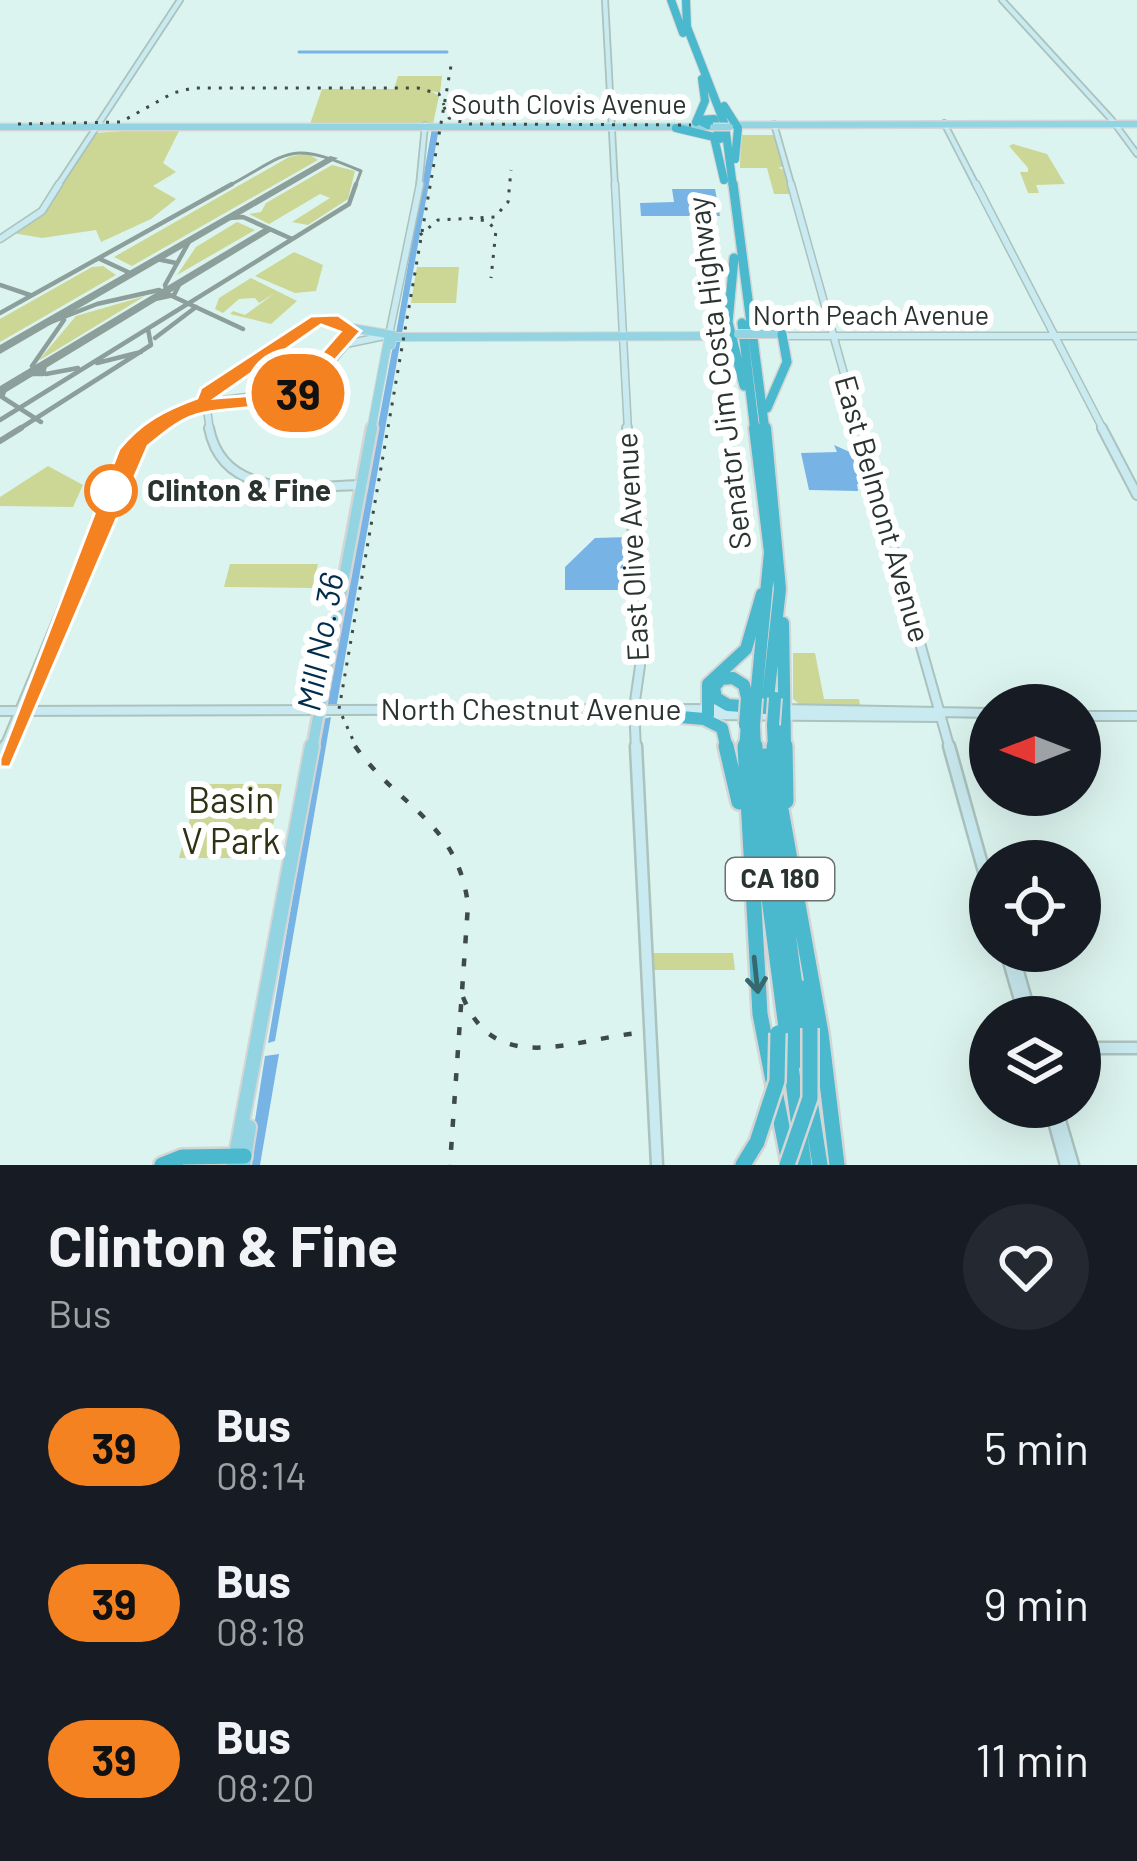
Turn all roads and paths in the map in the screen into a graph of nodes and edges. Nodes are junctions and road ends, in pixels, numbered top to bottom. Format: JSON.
{"nodes":[{"id":1,"x":605,"y":0,"type":"edge"},
{"id":2,"x":671,"y":0,"type":"edge"},
{"id":3,"x":1003,"y":0,"type":"edge"},
{"id":4,"x":682,"y":1,"type":"edge"},
{"id":5,"x":698,"y":2,"type":"edge"},
{"id":6,"x":176,"y":4,"type":"edge"},
{"id":7,"x":1009,"y":7,"type":"junction"},
{"id":8,"x":1016,"y":13,"type":"junction"},
{"id":9,"x":687,"y":33,"type":"junction"},
{"id":10,"x":1041,"y":41,"type":"junction"},
{"id":11,"x":705,"y":78,"type":"junction"},
{"id":12,"x":1093,"y":99,"type":"junction"},
{"id":13,"x":1102,"y":106,"type":"junction"},
{"id":14,"x":909,"y":124,"type":"junction"},
{"id":15,"x":945,"y":124,"type":"junction"},
{"id":16,"x":1029,"y":124,"type":"junction"},
{"id":17,"x":1081,"y":124,"type":"junction"},
{"id":18,"x":1117,"y":124,"type":"junction"},
{"id":19,"x":1137,"y":124,"type":"edge"},
{"id":20,"x":775,"y":125,"type":"junction"},
{"id":21,"x":806,"y":125,"type":"junction"},
{"id":22,"x":890,"y":125,"type":"junction"},
{"id":23,"x":1006,"y":125,"type":"junction"},
{"id":24,"x":0,"y":126,"type":"edge"},
{"id":25,"x":96,"y":126,"type":"junction"},
{"id":26,"x":431,"y":126,"type":"junction"},
{"id":27,"x":734,"y":126,"type":"junction"},
{"id":28,"x":697,"y":127,"type":"junction"},
{"id":29,"x":713,"y":127,"type":"junction"},
{"id":30,"x":611,"y":128,"type":"junction"},
{"id":31,"x":680,"y":128,"type":"junction"},
{"id":32,"x":87,"y":138,"type":"junction"},
{"id":33,"x":425,"y":144,"type":"junction"},
{"id":34,"x":721,"y":146,"type":"junction"},
{"id":35,"x":84,"y":147,"type":"junction"},
{"id":36,"x":1137,"y":152,"type":"edge"},
{"id":37,"x":428,"y":153,"type":"junction"},
{"id":38,"x":68,"y":170,"type":"junction"},
{"id":39,"x":724,"y":182,"type":"junction"},
{"id":40,"x":733,"y":196,"type":"junction"},
{"id":41,"x":0,"y":238,"type":"edge"},
{"id":42,"x":409,"y":239,"type":"junction"},
{"id":43,"x":406,"y":258,"type":"junction"},
{"id":44,"x":734,"y":258,"type":"junction"},
{"id":45,"x":747,"y":300,"type":"junction"},
{"id":46,"x":346,"y":327,"type":"junction"},
{"id":47,"x":569,"y":334,"type":"junction"},
{"id":48,"x":890,"y":334,"type":"junction"},
{"id":49,"x":932,"y":334,"type":"junction"},
{"id":50,"x":974,"y":334,"type":"junction"},
{"id":51,"x":493,"y":335,"type":"junction"},
{"id":52,"x":623,"y":335,"type":"junction"},
{"id":53,"x":734,"y":335,"type":"junction"},
{"id":54,"x":781,"y":335,"type":"junction"},
{"id":55,"x":835,"y":335,"type":"junction"},
{"id":56,"x":1137,"y":335,"type":"edge"},
{"id":57,"x":395,"y":336,"type":"junction"},
{"id":58,"x":548,"y":336,"type":"junction"},
{"id":59,"x":872,"y":336,"type":"junction"},
{"id":60,"x":918,"y":336,"type":"junction"},
{"id":61,"x":1055,"y":336,"type":"junction"},
{"id":62,"x":958,"y":337,"type":"junction"},
{"id":63,"x":323,"y":361,"type":"junction"},
{"id":64,"x":382,"y":368,"type":"junction"},
{"id":65,"x":316,"y":369,"type":"dead end"},
{"id":66,"x":327,"y":372,"type":"junction"},
{"id":67,"x":382,"y":386,"type":"junction"},
{"id":68,"x":296,"y":392,"type":"junction"},
{"id":69,"x":273,"y":400,"type":"junction"},
{"id":70,"x":207,"y":403,"type":"junction"},
{"id":71,"x":371,"y":428,"type":"junction"},
{"id":72,"x":146,"y":431,"type":"junction"},
{"id":73,"x":371,"y":444,"type":"junction"},
{"id":74,"x":136,"y":446,"type":"junction"},
{"id":75,"x":763,"y":451,"type":"junction"},
{"id":76,"x":362,"y":483,"type":"junction"},
{"id":77,"x":1137,"y":495,"type":"edge"},
{"id":78,"x":765,"y":502,"type":"junction"},
{"id":79,"x":776,"y":515,"type":"junction"},
{"id":80,"x":350,"y":532,"type":"junction"},
{"id":81,"x":351,"y":551,"type":"junction"},
{"id":82,"x":763,"y":587,"type":"junction"},
{"id":83,"x":71,"y":591,"type":"junction"},
{"id":84,"x":329,"y":649,"type":"junction"},
{"id":85,"x":327,"y":683,"type":"junction"},
{"id":86,"x":397,"y":710,"type":"junction"},
{"id":87,"x":274,"y":711,"type":"junction"},
{"id":88,"x":903,"y":711,"type":"junction"},
{"id":89,"x":707,"y":712,"type":"junction"},
{"id":90,"x":0,"y":713,"type":"edge"},
{"id":91,"x":19,"y":713,"type":"junction"},
{"id":92,"x":327,"y":713,"type":"junction"},
{"id":93,"x":635,"y":713,"type":"junction"},
{"id":94,"x":763,"y":713,"type":"junction"},
{"id":95,"x":942,"y":714,"type":"junction"},
{"id":96,"x":1101,"y":714,"type":"edge"},
{"id":97,"x":1137,"y":714,"type":"edge"},
{"id":98,"x":382,"y":715,"type":"junction"},
{"id":99,"x":658,"y":715,"type":"junction"},
{"id":100,"x":969,"y":715,"type":"edge"},
{"id":101,"x":244,"y":716,"type":"junction"},
{"id":102,"x":866,"y":716,"type":"junction"},
{"id":103,"x":0,"y":759,"type":"edge"},
{"id":104,"x":976,"y":840,"type":"edge"},
{"id":105,"x":980,"y":840,"type":"edge"},
{"id":106,"x":780,"y":879,"type":"junction"},
{"id":107,"x":751,"y":914,"type":"junction"},
{"id":108,"x":793,"y":1033,"type":"junction"},
{"id":109,"x":1101,"y":1048,"type":"edge"},
{"id":110,"x":1137,"y":1048,"type":"edge"},
{"id":111,"x":807,"y":1063,"type":"junction"},
{"id":112,"x":1059,"y":1128,"type":"edge"},
{"id":113,"x":239,"y":1160,"type":"edge"},
{"id":114,"x":162,"y":1165,"type":"edge"},
{"id":115,"x":657,"y":1165,"type":"edge"},
{"id":116,"x":743,"y":1165,"type":"edge"},
{"id":117,"x":786,"y":1165,"type":"edge"},
{"id":118,"x":804,"y":1165,"type":"edge"},
{"id":119,"x":820,"y":1165,"type":"edge"},
{"id":120,"x":835,"y":1165,"type":"edge"},
{"id":121,"x":1069,"y":1165,"type":"edge"}],
"edges":[{"from":1,"to":30,"type":"main road","name":"East Olive Avenue"},
{"from":2,"to":9,"type":"highway"},
{"from":3,"to":7,"type":"main road"},
{"from":3,"to":8,"type":"main road"},
{"from":4,"to":9,"type":"highway","number":"CA 180"},
{"from":5,"to":9,"type":"highway"},
{"from":6,"to":25,"type":"main road"},
{"from":7,"to":8,"type":"main road"},
{"from":7,"to":10,"type":"main road"},
{"from":8,"to":10,"type":"main road"},
{"from":9,"to":11,"type":"highway","number":"CA 180"},
{"from":10,"to":12,"type":"main road"},
{"from":10,"to":13,"type":"main road"},
{"from":11,"to":27,"type":"highway"},
{"from":11,"to":28,"type":"highway"},
{"from":11,"to":34,"type":"highway","name":"Senator Jim Costa Highway","number":"CA 180"},
{"from":11,"to":40,"type":"highway","number":"CA 180"},
{"from":12,"to":13,"type":"main road"},
{"from":12,"to":18,"type":"main road"},
{"from":13,"to":18,"type":"main road"},
{"from":14,"to":15,"type":"main road","name":"South Clovis Avenue"},
{"from":14,"to":21,"type":"main road","name":"South Clovis Avenue"},
{"from":14,"to":22,"type":"main road"},
{"from":15,"to":22,"type":"main road","name":"South Clovis Avenue"},
{"from":15,"to":23,"type":"main road","name":"South Clovis Avenue"},
{"from":15,"to":23,"type":"main road","name":"South Clovis Avenue"},
{"from":15,"to":61,"type":"main road"},
{"from":16,"to":17,"type":"main road","name":"South Clovis Avenue"},
{"from":16,"to":17,"type":"main road","name":"South Clovis Avenue"},
{"from":16,"to":23,"type":"main road","name":"South Clovis Avenue"},
{"from":17,"to":18,"type":"main road","name":"South Clovis Avenue"},
{"from":18,"to":19,"type":"main road","name":"South Clovis Avenue"},
{"from":18,"to":36,"type":"main road"},
{"from":20,"to":21,"type":"main road","name":"South Clovis Avenue"},
{"from":20,"to":21,"type":"main road","name":"South Clovis Avenue"},
{"from":20,"to":27,"type":"main road","name":"South Clovis Avenue"},
{"from":20,"to":55,"type":"main road","name":"East Belmont Avenue"},
{"from":21,"to":22,"type":"main road","name":"South Clovis Avenue"},
{"from":24,"to":25,"type":"main road","name":"South Clovis Avenue"},
{"from":24,"to":25,"type":"main road","name":"South Clovis Avenue"},
{"from":25,"to":26,"type":"main road","name":"South Clovis Avenue"},
{"from":25,"to":32,"type":"main road"},
{"from":25,"to":35,"type":"main road"},
{"from":26,"to":30,"type":"main road","name":"South Clovis Avenue"},
{"from":26,"to":33,"type":"main road"},
{"from":26,"to":37,"type":"main road"},
{"from":27,"to":29,"type":"main road","name":"South Clovis Avenue","bridge":true},
{"from":27,"to":40,"type":"highway"},
{"from":28,"to":29,"type":"main road","name":"South Clovis Avenue"},
{"from":28,"to":31,"type":"main road","name":"South Clovis Avenue"},
{"from":29,"to":34,"type":"highway"},
{"from":30,"to":31,"type":"main road","name":"South Clovis Avenue"},
{"from":30,"to":31,"type":"main road","name":"South Clovis Avenue"},
{"from":30,"to":52,"type":"main road","name":"East Olive Avenue"},
{"from":31,"to":39,"type":"highway"},
{"from":32,"to":35,"type":"main road"},
{"from":32,"to":38,"type":"main road"},
{"from":33,"to":37,"type":"main road"},
{"from":33,"to":42,"type":"main road"},
{"from":34,"to":39,"type":"highway","name":"Senator Jim Costa Highway","number":"CA 180"},
{"from":35,"to":38,"type":"main road"},
{"from":37,"to":42,"type":"main road"},
{"from":38,"to":41,"type":"main road"},
{"from":39,"to":44,"type":"highway","name":"Senator Jim Costa Highway","number":"CA 180"},
{"from":40,"to":45,"type":"highway","name":"Senator Jim Costa Highway","number":"CA 180"},
{"from":42,"to":43,"type":"main road"},
{"from":43,"to":57,"type":"main road"},
{"from":43,"to":57,"type":"main road"},
{"from":44,"to":53,"type":"highway"},
{"from":44,"to":75,"type":"highway","name":"Senator Jim Costa Highway","number":"CA 180"},
{"from":45,"to":54,"type":"highway"},
{"from":45,"to":75,"type":"highway","name":"Senator Jim Costa Highway","number":"CA 180"},
{"from":46,"to":57,"type":"main road"},
{"from":46,"to":63,"type":"main road"},
{"from":46,"to":70,"type":"main road"},
{"from":47,"to":51,"type":"main road","name":"North Peach Avenue"},
{"from":47,"to":52,"type":"main road","name":"North Peach Avenue"},
{"from":47,"to":58,"type":"main road"},
{"from":48,"to":49,"type":"main road","name":"North Peach Avenue"},
{"from":48,"to":55,"type":"main road","name":"North Peach Avenue"},
{"from":48,"to":59,"type":"main road"},
{"from":49,"to":50,"type":"main road","name":"North Peach Avenue"},
{"from":49,"to":60,"type":"main road"},
{"from":50,"to":61,"type":"main road","name":"North Peach Avenue"},
{"from":50,"to":62,"type":"main road"},
{"from":51,"to":57,"type":"main road","name":"North Peach Avenue"},
{"from":51,"to":57,"type":"main road","name":"North Peach Avenue"},
{"from":51,"to":58,"type":"main road","name":"North Peach Avenue"},
{"from":52,"to":53,"type":"main road","name":"North Peach Avenue"},
{"from":52,"to":58,"type":"main road","name":"North Peach Avenue"},
{"from":52,"to":93,"type":"main road","name":"East Olive Avenue"},
{"from":53,"to":54,"type":"main road","name":"North Peach Avenue","bridge":true},
{"from":53,"to":75,"type":"highway"},
{"from":54,"to":55,"type":"main road","name":"North Peach Avenue"},
{"from":54,"to":75,"type":"highway"},
{"from":55,"to":59,"type":"main road","name":"North Peach Avenue"},
{"from":55,"to":95,"type":"main road","name":"East Belmont Avenue"},
{"from":56,"to":61,"type":"main road","name":"North Peach Avenue"},
{"from":57,"to":64,"type":"main road"},
{"from":57,"to":66,"type":"main road"},
{"from":57,"to":67,"type":"main road"},
{"from":59,"to":60,"type":"main road","name":"North Peach Avenue"},
{"from":60,"to":62,"type":"main road","name":"North Peach Avenue"},
{"from":61,"to":62,"type":"main road","name":"North Peach Avenue"},
{"from":61,"to":77,"type":"main road"},
{"from":63,"to":65,"type":"main road"},
{"from":63,"to":66,"type":"main road"},
{"from":64,"to":67,"type":"main road"},
{"from":64,"to":71,"type":"main road"},
{"from":66,"to":68,"type":"main road"},
{"from":66,"to":69,"type":"main road"},
{"from":67,"to":73,"type":"main road"},
{"from":68,"to":69,"type":"main road"},
{"from":68,"to":70,"type":"main road"},
{"from":69,"to":70,"type":"main road"},
{"from":70,"to":72,"type":"main road"},
{"from":70,"to":74,"type":"main road"},
{"from":70,"to":76,"type":"main road"},
{"from":71,"to":73,"type":"main road"},
{"from":71,"to":76,"type":"main road"},
{"from":72,"to":74,"type":"main road"},
{"from":72,"to":83,"type":"main road"},
{"from":73,"to":76,"type":"main road"},
{"from":74,"to":83,"type":"main road"},
{"from":75,"to":78,"type":"highway","name":"Senator Jim Costa Highway","number":"CA 180"},
{"from":75,"to":79,"type":"highway","name":"Senator Jim Costa Highway","number":"CA 180"},
{"from":76,"to":80,"type":"main road"},
{"from":76,"to":81,"type":"main road"},
{"from":78,"to":82,"type":"highway"},
{"from":78,"to":94,"type":"highway","name":"Senator Jim Costa Highway","number":"CA 180"},
{"from":79,"to":94,"type":"highway","name":"Senator Jim Costa Highway","number":"CA 180"},
{"from":79,"to":94,"type":"highway"},
{"from":80,"to":81,"type":"main road"},
{"from":80,"to":84,"type":"main road"},
{"from":81,"to":85,"type":"main road"},
{"from":82,"to":89,"type":"highway"},
{"from":82,"to":94,"type":"highway"},
{"from":83,"to":91,"type":"main road"},
{"from":84,"to":85,"type":"main road"},
{"from":84,"to":92,"type":"main road"},
{"from":85,"to":92,"type":"main road"},
{"from":86,"to":92,"type":"main road","name":"North Chestnut Avenue"},
{"from":86,"to":93,"type":"main road","name":"North Chestnut Avenue"},
{"from":86,"to":98,"type":"main road"},
{"from":87,"to":91,"type":"main road","name":"North Chestnut Avenue"},
{"from":87,"to":92,"type":"main road","name":"North Chestnut Avenue"},
{"from":87,"to":101,"type":"main road"},
{"from":88,"to":94,"type":"main road","name":"North Chestnut Avenue"},
{"from":88,"to":95,"type":"main road","name":"North Chestnut Avenue"},
{"from":88,"to":102,"type":"main road"},
{"from":89,"to":93,"type":"main road","name":"North Chestnut Avenue"},
{"from":89,"to":94,"type":"main road","name":"North Chestnut Avenue"},
{"from":89,"to":99,"type":"main road","name":"North Chestnut Avenue"},
{"from":90,"to":91,"type":"main road","name":"North Chestnut Avenue"},
{"from":91,"to":101,"type":"main road","name":"North Chestnut Avenue"},
{"from":91,"to":103,"type":"main road"},
{"from":92,"to":98,"type":"main road","name":"North Chestnut Avenue"},
{"from":92,"to":101,"type":"main road","name":"North Chestnut Avenue"},
{"from":92,"to":113,"type":"main road"},
{"from":93,"to":98,"type":"main road","name":"North Chestnut Avenue"},
{"from":93,"to":99,"type":"main road","name":"North Chestnut Avenue"},
{"from":93,"to":115,"type":"main road","name":"East Olive Avenue"},
{"from":94,"to":102,"type":"main road","name":"North Chestnut Avenue"},
{"from":94,"to":106,"type":"highway","name":"Senator Jim Costa Highway","number":"CA 180"},
{"from":94,"to":107,"type":"highway"},
{"from":95,"to":100,"type":"main road","name":"North Chestnut Avenue"},
{"from":95,"to":102,"type":"main road","name":"North Chestnut Avenue"},
{"from":95,"to":104,"type":"main road","name":"East Belmont Avenue"},
{"from":95,"to":105,"type":"main road","name":"East Belmont Avenue"},
{"from":96,"to":97,"type":"main road"},
{"from":99,"to":107,"type":"highway"},
{"from":106,"to":108,"type":"highway"},
{"from":106,"to":108,"type":"highway"},
{"from":107,"to":108,"type":"highway","one_way":true},
{"from":108,"to":111,"type":"highway"},
{"from":108,"to":111,"type":"highway"},
{"from":108,"to":116,"type":"highway","bridge":true},
{"from":108,"to":117,"type":"highway"},
{"from":108,"to":117,"type":"highway","bridge":true},
{"from":109,"to":110,"type":"main road"},
{"from":111,"to":118,"type":"highway"},
{"from":111,"to":119,"type":"highway"},
{"from":111,"to":120,"type":"highway"},
{"from":112,"to":121,"type":"main road"},
{"from":113,"to":114,"type":"highway"}]}
